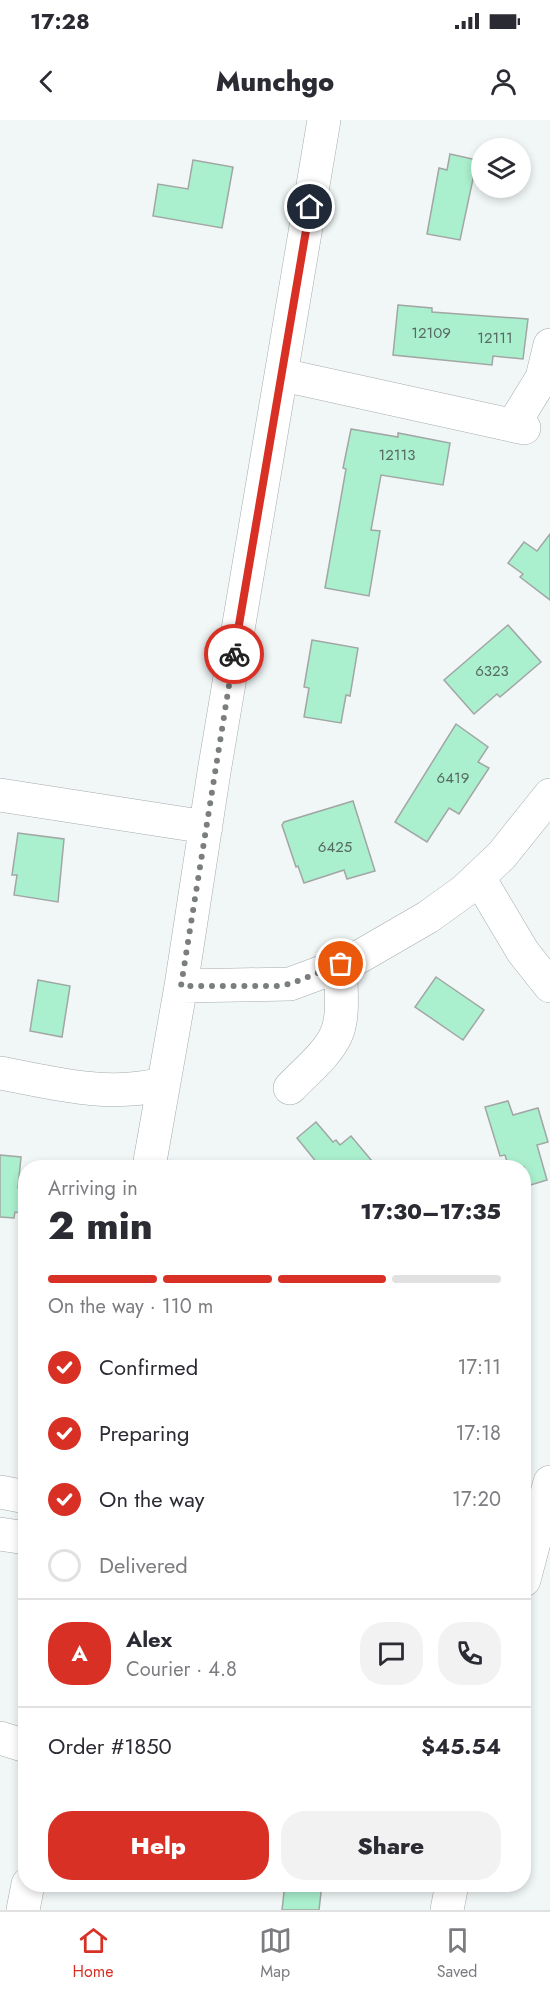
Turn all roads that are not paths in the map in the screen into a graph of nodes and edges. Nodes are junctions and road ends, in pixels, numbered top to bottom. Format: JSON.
{"nodes":[{"id":1,"x":324,"y":120,"type":"edge"},
{"id":2,"x":550,"y":345,"type":"edge"},
{"id":3,"x":283,"y":375,"type":"junction"},
{"id":4,"x":0,"y":795,"type":"edge"},
{"id":5,"x":550,"y":795,"type":"edge"},
{"id":6,"x":206,"y":827,"type":"junction"},
{"id":7,"x":479,"y":878,"type":"junction"},
{"id":8,"x":341,"y":964,"type":"junction"},
{"id":9,"x":181,"y":986,"type":"junction"},
{"id":10,"x":550,"y":986,"type":"edge"},
{"id":11,"x":0,"y":1073,"type":"edge"},
{"id":12,"x":162,"y":1084,"type":"junction"},
{"id":13,"x":290,"y":1089,"type":"dead end"},
{"id":14,"x":150,"y":1160,"type":"edge"},
{"id":15,"x":550,"y":1482,"type":"edge"},
{"id":16,"x":0,"y":1492,"type":"edge"},
{"id":17,"x":18,"y":1495,"type":"edge"},
{"id":18,"x":0,"y":1534,"type":"edge"},
{"id":19,"x":18,"y":1537,"type":"edge"},
{"id":20,"x":531,"y":1554,"type":"edge"},
{"id":21,"x":0,"y":1738,"type":"edge"},
{"id":22,"x":18,"y":1744,"type":"edge"},
{"id":23,"x":26,"y":1892,"type":"edge"},
{"id":24,"x":450,"y":1892,"type":"edge"},
{"id":25,"x":23,"y":1910,"type":"edge"},
{"id":26,"x":447,"y":1910,"type":"edge"}],
"edges":[{"from":1,"to":3,"type":"street"},
{"from":2,"to":3,"type":"street"},
{"from":3,"to":6,"type":"street"},
{"from":4,"to":6,"type":"street"},
{"from":5,"to":7,"type":"street"},
{"from":6,"to":9,"type":"street"},
{"from":7,"to":8,"type":"street"},
{"from":7,"to":10,"type":"street"},
{"from":8,"to":9,"type":"street"},
{"from":8,"to":13,"type":"street"},
{"from":9,"to":12,"type":"street"},
{"from":11,"to":12,"type":"street"},
{"from":12,"to":14,"type":"street"},
{"from":15,"to":20,"type":"street"},
{"from":16,"to":17,"type":"street"},
{"from":18,"to":19,"type":"street"},
{"from":21,"to":22,"type":"street"},
{"from":23,"to":25,"type":"street"},
{"from":24,"to":26,"type":"street"}]}
